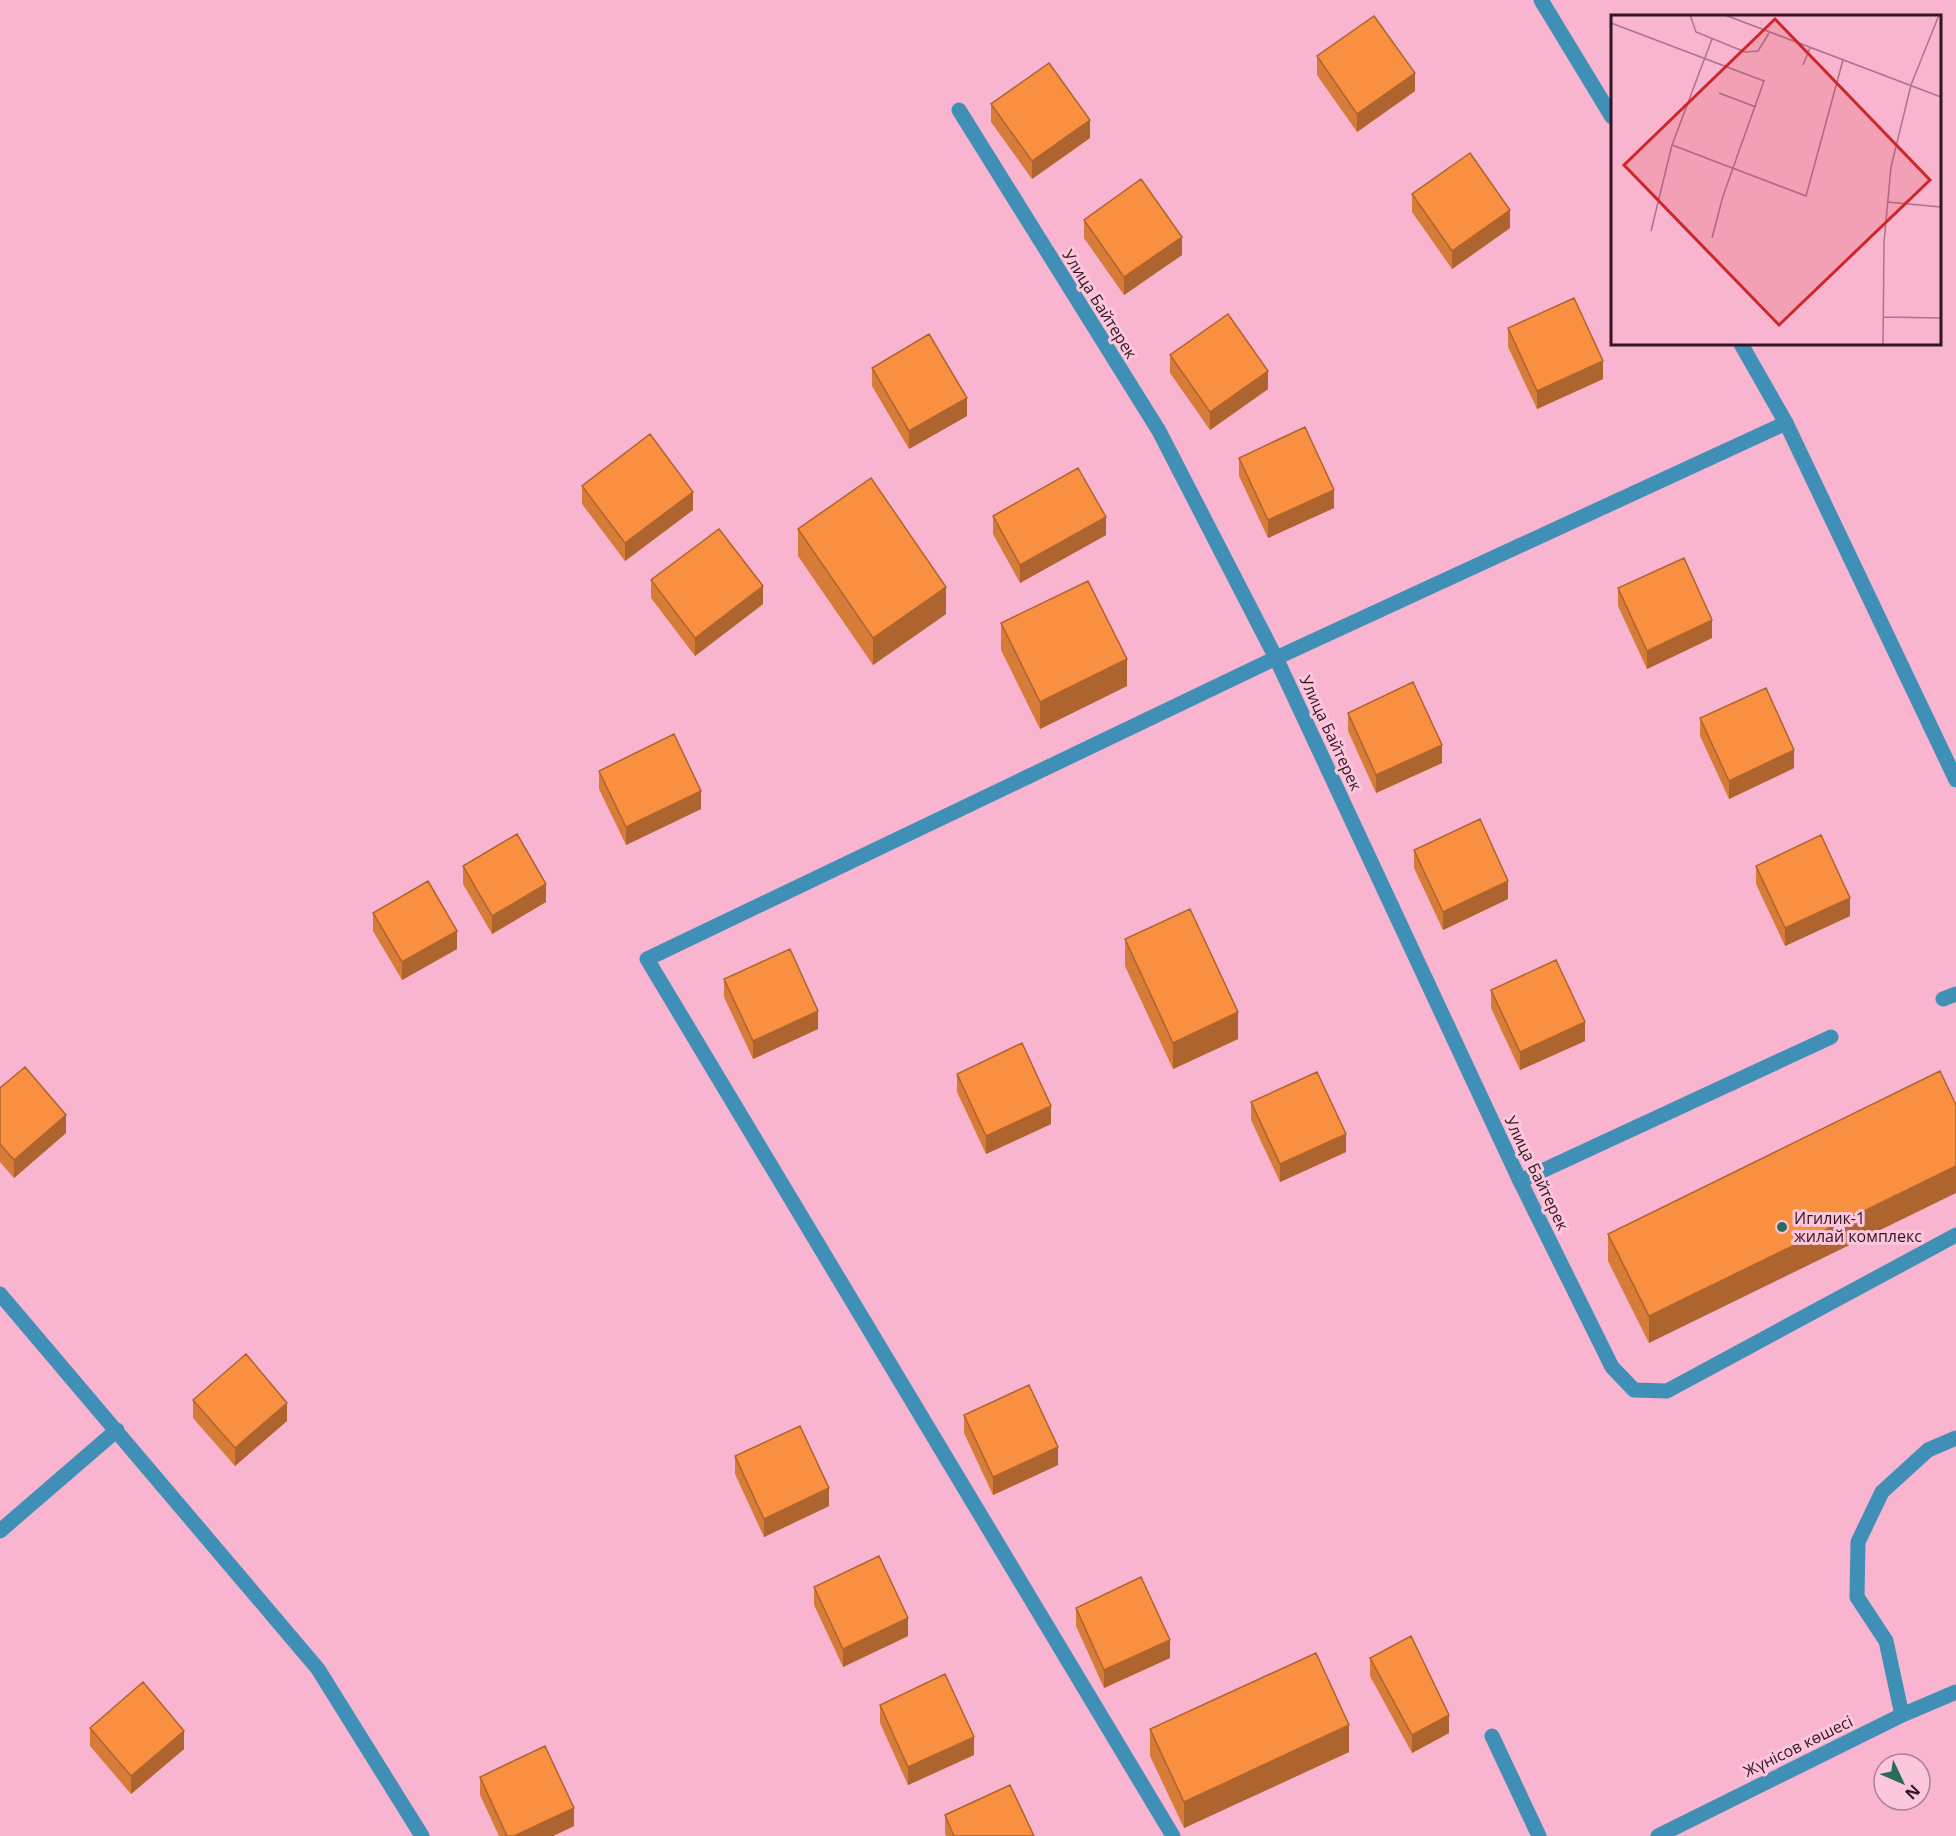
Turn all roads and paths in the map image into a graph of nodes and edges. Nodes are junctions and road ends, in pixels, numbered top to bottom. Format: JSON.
{"nodes":[{"id":1,"x":1541,"y":0,"type":"edge"},
{"id":2,"x":959,"y":110,"type":"dead end"},
{"id":3,"x":1611,"y":115,"type":"edge"},
{"id":4,"x":1742,"y":345,"type":"edge"},
{"id":5,"x":1786,"y":423,"type":"junction"},
{"id":6,"x":1276,"y":658,"type":"junction"},
{"id":7,"x":1956,"y":780,"type":"edge"},
{"id":8,"x":1831,"y":1037,"type":"dead end"},
{"id":9,"x":1521,"y":1181,"type":"junction"},
{"id":10,"x":1956,"y":1235,"type":"edge"},
{"id":11,"x":0,"y":1294,"type":"edge"},
{"id":12,"x":117,"y":1430,"type":"junction"},
{"id":13,"x":1956,"y":1438,"type":"edge"},
{"id":14,"x":0,"y":1531,"type":"edge"},
{"id":15,"x":1956,"y":1692,"type":"edge"},
{"id":16,"x":1902,"y":1715,"type":"junction"},
{"id":17,"x":1492,"y":1736,"type":"dead end"},
{"id":18,"x":422,"y":1836,"type":"edge"},
{"id":19,"x":1173,"y":1836,"type":"edge"},
{"id":20,"x":1539,"y":1836,"type":"edge"},
{"id":21,"x":1658,"y":1836,"type":"edge"}],
"edges":[{"from":1,"to":3,"type":"street"},
{"from":2,"to":6,"type":"street","name":"Улица Байтерек"},
{"from":4,"to":5,"type":"street"},
{"from":5,"to":6,"type":"street"},
{"from":5,"to":7,"type":"street"},
{"from":6,"to":9,"type":"street","name":"Улица Байтерек"},
{"from":6,"to":19,"type":"street"},
{"from":8,"to":9,"type":"street"},
{"from":9,"to":10,"type":"street","name":"Улица Байтерек"},
{"from":11,"to":12,"type":"street"},
{"from":12,"to":14,"type":"street"},
{"from":12,"to":18,"type":"street"},
{"from":13,"to":16,"type":"street"},
{"from":15,"to":16,"type":"street","name":"Жүнісов көшесі"},
{"from":16,"to":21,"type":"street","name":"Жүнісов көшесі"},
{"from":17,"to":20,"type":"street"}]}
